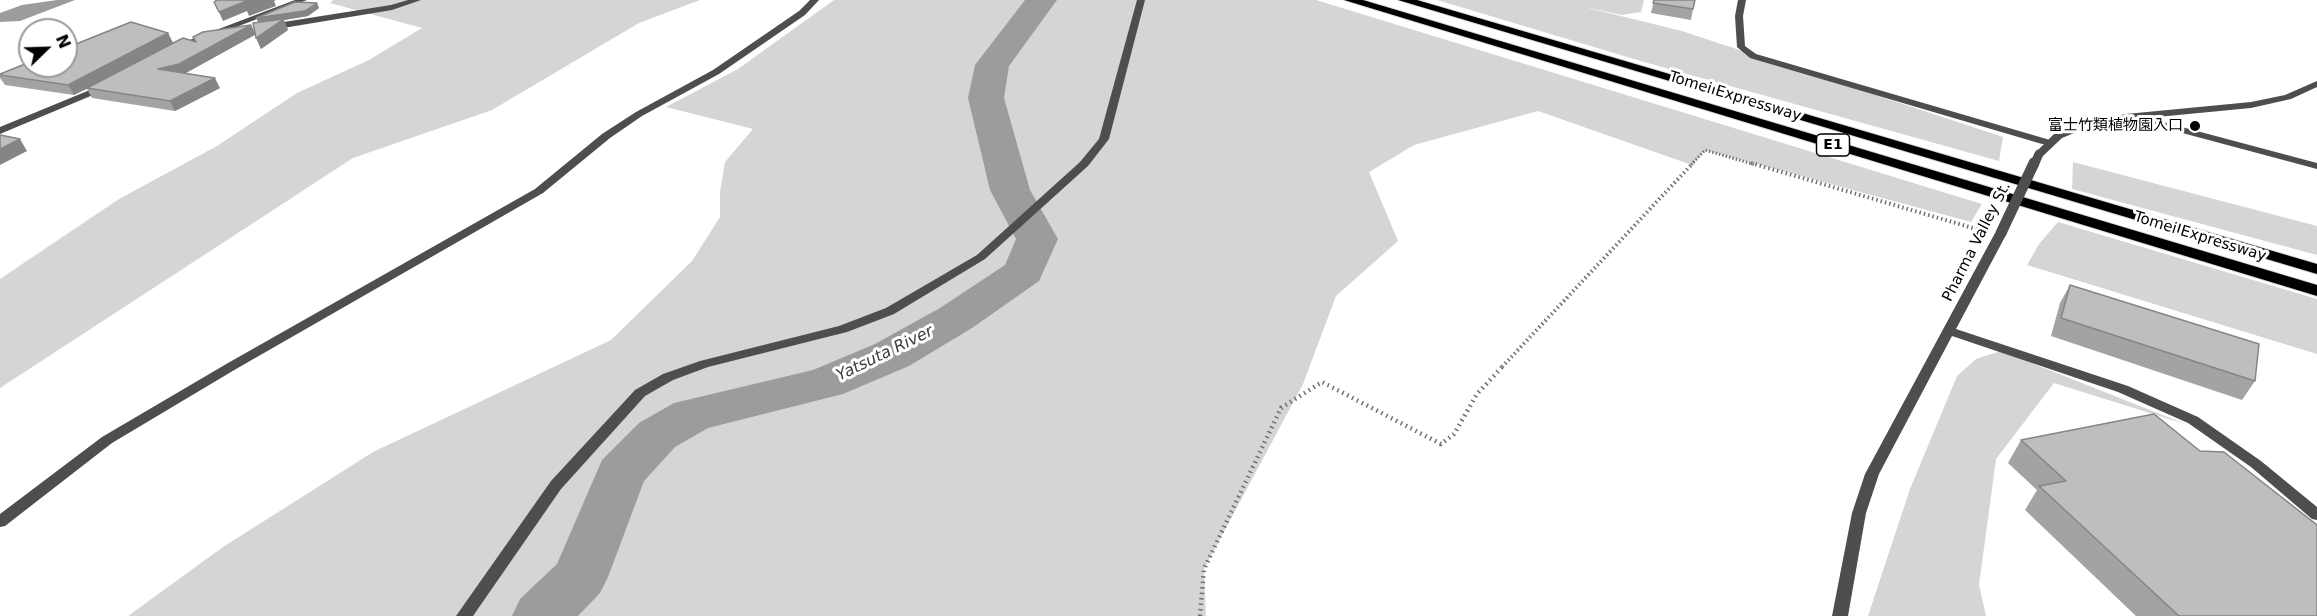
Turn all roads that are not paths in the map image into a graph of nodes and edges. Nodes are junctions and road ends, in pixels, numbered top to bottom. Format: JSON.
{"nodes":[{"id":1,"x":303,"y":0,"type":"edge"},
{"id":2,"x":417,"y":0,"type":"edge"},
{"id":3,"x":815,"y":0,"type":"edge"},
{"id":4,"x":1141,"y":0,"type":"edge"},
{"id":5,"x":1350,"y":0,"type":"edge"},
{"id":6,"x":1404,"y":0,"type":"edge"},
{"id":7,"x":1742,"y":0,"type":"edge"},
{"id":8,"x":261,"y":29,"type":"edge"},
{"id":9,"x":250,"y":30,"type":"edge"},
{"id":10,"x":207,"y":36,"type":"junction"},
{"id":11,"x":164,"y":53,"type":"edge"},
{"id":12,"x":110,"y":84,"type":"edge"},
{"id":13,"x":2317,"y":84,"type":"edge"},
{"id":14,"x":2133,"y":117,"type":"junction"},
{"id":15,"x":0,"y":131,"type":"edge"},
{"id":16,"x":2046,"y":142,"type":"junction"},
{"id":17,"x":2317,"y":166,"type":"edge"},
{"id":18,"x":2317,"y":269,"type":"edge"},
{"id":19,"x":2317,"y":291,"type":"edge"},
{"id":20,"x":1950,"y":331,"type":"junction"},
{"id":21,"x":2317,"y":514,"type":"edge"},
{"id":22,"x":0,"y":522,"type":"edge"},
{"id":23,"x":464,"y":616,"type":"edge"},
{"id":24,"x":1840,"y":616,"type":"edge"}],
"edges":[{"from":1,"to":10,"type":"street"},
{"from":2,"to":8,"type":"street"},
{"from":3,"to":22,"type":"street"},
{"from":4,"to":23,"type":"street"},
{"from":5,"to":19,"type":"highway","name":"Tomei Expressway","number":"E1"},
{"from":6,"to":18,"type":"highway","name":"Tomei Expressway","number":"E1"},
{"from":7,"to":16,"type":"street"},
{"from":9,"to":10,"type":"street"},
{"from":10,"to":11,"type":"street"},
{"from":12,"to":15,"type":"street"},
{"from":13,"to":14,"type":"street"},
{"from":14,"to":16,"type":"street"},
{"from":14,"to":17,"type":"street"},
{"from":16,"to":20,"type":"street","name":"Pharma Valley St.","bridge":true},
{"from":20,"to":21,"type":"street"},
{"from":20,"to":24,"type":"street","name":"Pharma Valley St."}]}
